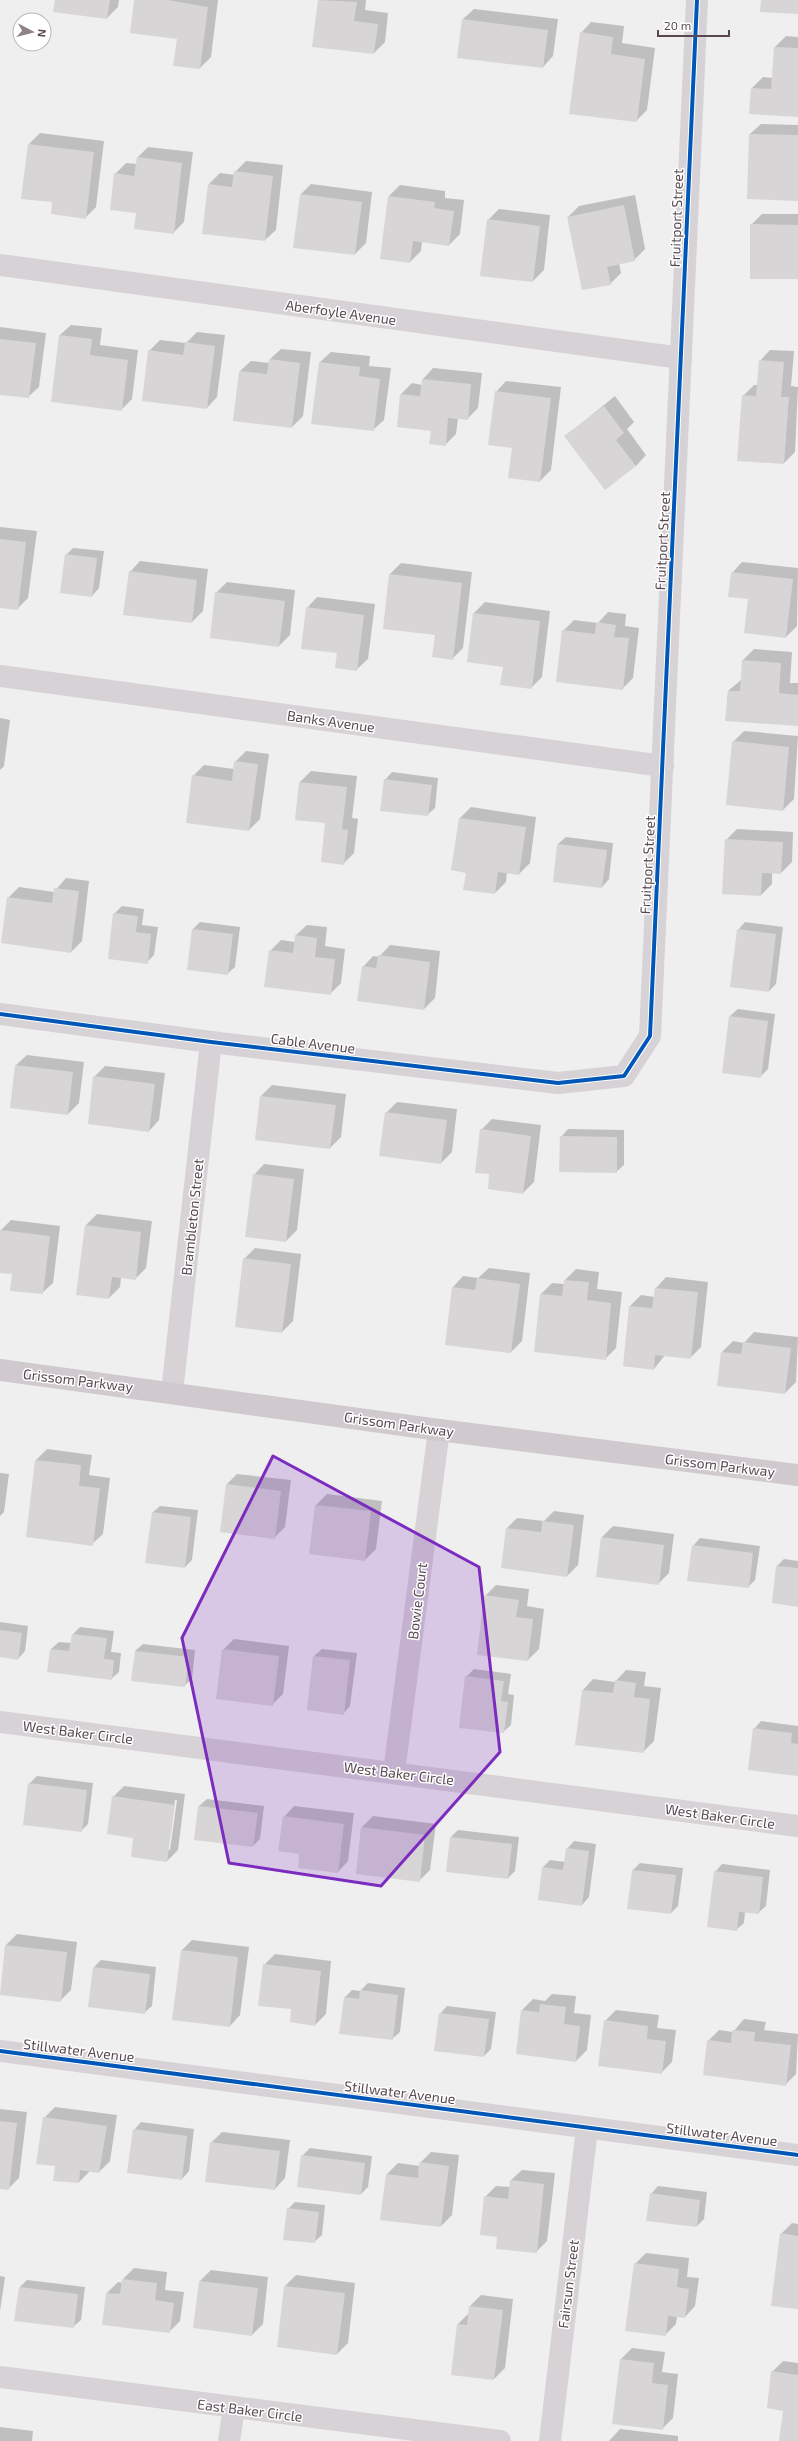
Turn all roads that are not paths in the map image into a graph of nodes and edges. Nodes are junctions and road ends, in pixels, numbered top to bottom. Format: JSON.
{"nodes":[{"id":1,"x":697,"y":0,"type":"edge"},
{"id":2,"x":0,"y":265,"type":"edge"},
{"id":3,"x":681,"y":358,"type":"junction"},
{"id":4,"x":0,"y":676,"type":"edge"},
{"id":5,"x":663,"y":766,"type":"junction"},
{"id":6,"x":0,"y":1014,"type":"edge"},
{"id":7,"x":211,"y":1042,"type":"junction"},
{"id":8,"x":624,"y":1076,"type":"joint"},
{"id":9,"x":0,"y":1370,"type":"edge"},
{"id":10,"x":172,"y":1392,"type":"junction"},
{"id":11,"x":439,"y":1430,"type":"junction"},
{"id":12,"x":798,"y":1475,"type":"edge"},
{"id":13,"x":0,"y":1722,"type":"edge"},
{"id":14,"x":394,"y":1772,"type":"junction"},
{"id":15,"x":798,"y":1826,"type":"edge"},
{"id":16,"x":0,"y":2051,"type":"edge"},
{"id":17,"x":586,"y":2128,"type":"junction"},
{"id":18,"x":798,"y":2155,"type":"edge"},
{"id":19,"x":0,"y":2377,"type":"edge"},
{"id":20,"x":234,"y":2408,"type":"junction"},
{"id":21,"x":230,"y":2441,"type":"edge"},
{"id":22,"x":500,"y":2441,"type":"edge"},
{"id":23,"x":550,"y":2441,"type":"edge"}],
"edges":[{"from":1,"to":3,"type":"street","name":"Fruitport Street"},
{"from":2,"to":3,"type":"street","name":"Aberfoyle Avenue"},
{"from":3,"to":5,"type":"street","name":"Fruitport Street"},
{"from":4,"to":5,"type":"street","name":"Banks Avenue"},
{"from":5,"to":8,"type":"street","name":"Fruitport Street"},
{"from":6,"to":7,"type":"street","name":"Cable Avenue"},
{"from":7,"to":8,"type":"street","name":"Cable Avenue"},
{"from":7,"to":10,"type":"street","name":"Brambleton Street"},
{"from":9,"to":10,"type":"main road","name":"Grissom Parkway"},
{"from":10,"to":11,"type":"main road","name":"Grissom Parkway"},
{"from":11,"to":12,"type":"main road","name":"Grissom Parkway"},
{"from":11,"to":14,"type":"street","name":"Bowie Court"},
{"from":13,"to":14,"type":"street","name":"West Baker Circle"},
{"from":14,"to":15,"type":"street","name":"West Baker Circle"},
{"from":16,"to":17,"type":"street","name":"Stillwater Avenue"},
{"from":17,"to":18,"type":"street","name":"Stillwater Avenue"},
{"from":17,"to":23,"type":"street","name":"Fairsun Street"},
{"from":19,"to":20,"type":"street","name":"East Baker Circle"},
{"from":20,"to":21,"type":"street"},
{"from":20,"to":22,"type":"street","name":"East Baker Circle"}]}
